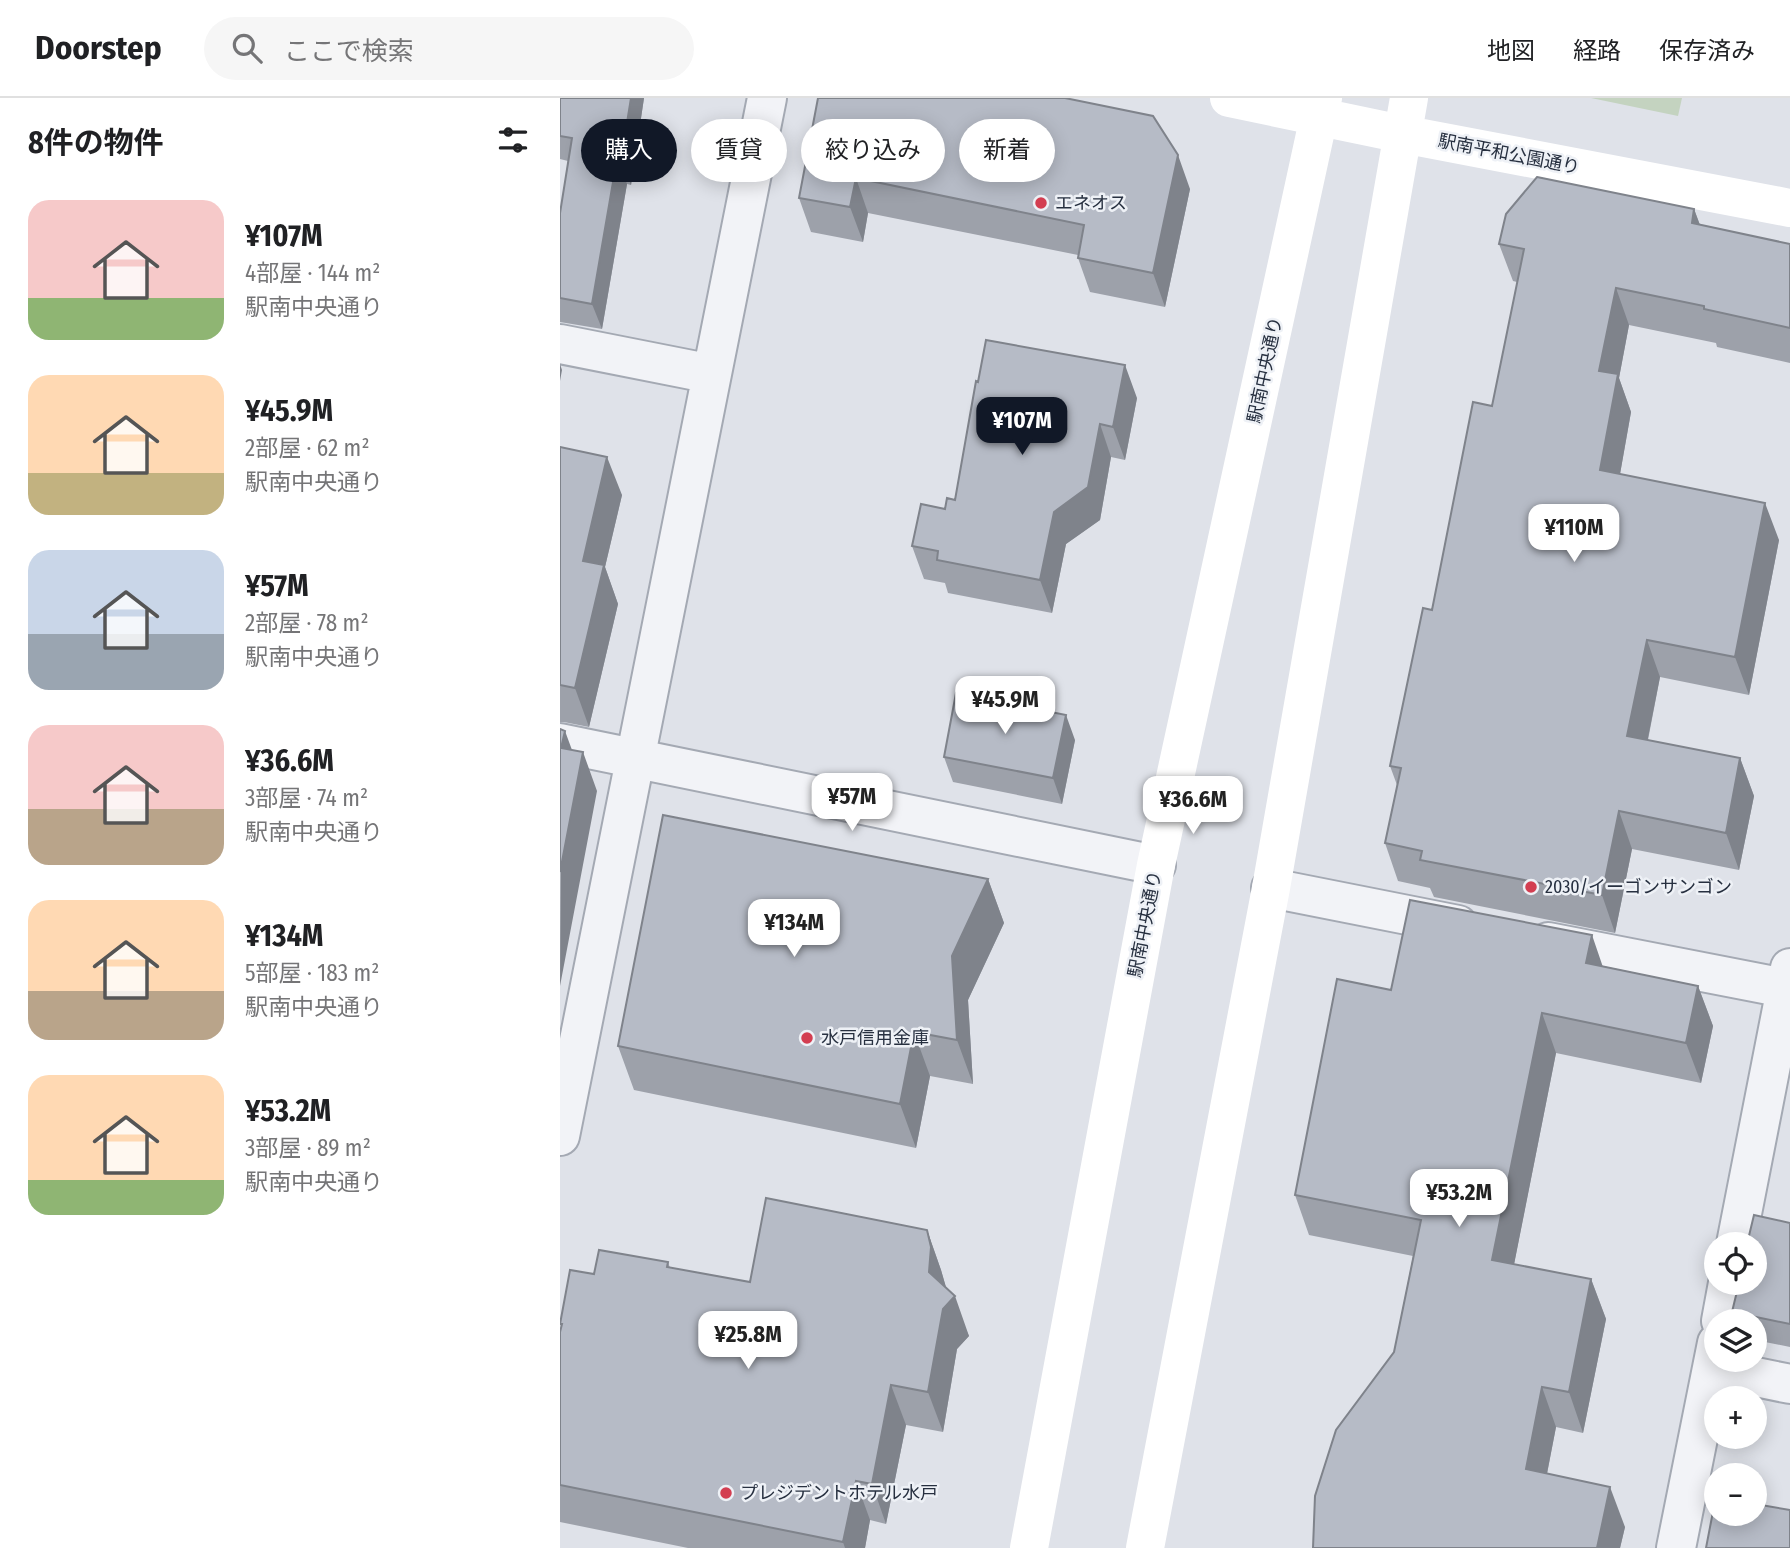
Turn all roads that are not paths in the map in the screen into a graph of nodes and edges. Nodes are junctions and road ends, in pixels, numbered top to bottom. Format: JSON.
{"nodes":[{"id":1,"x":767,"y":98,"type":"edge"},
{"id":2,"x":1229,"y":98,"type":"edge"},
{"id":3,"x":1322,"y":108,"type":"edge"},
{"id":4,"x":1406,"y":116,"type":"edge"},
{"id":5,"x":1790,"y":208,"type":"edge"},
{"id":6,"x":560,"y":344,"type":"edge"},
{"id":7,"x":712,"y":374,"type":"junction"},
{"id":8,"x":560,"y":743,"type":"edge"},
{"id":9,"x":635,"y":758,"type":"junction"},
{"id":10,"x":1156,"y":865,"type":"junction"},
{"id":11,"x":1271,"y":888,"type":"junction"},
{"id":12,"x":1789,"y":982,"type":"edge"},
{"id":13,"x":560,"y":1136,"type":"edge"},
{"id":14,"x":1738,"y":1232,"type":"edge"},
{"id":15,"x":1711,"y":1372,"type":"edge"},
{"id":16,"x":1757,"y":1372,"type":"edge"},
{"id":17,"x":1790,"y":1384,"type":"edge"},
{"id":18,"x":1029,"y":1548,"type":"edge"},
{"id":19,"x":1145,"y":1548,"type":"edge"},
{"id":20,"x":1676,"y":1548,"type":"edge"}],
"edges":[{"from":1,"to":7,"type":"street"},
{"from":2,"to":3,"type":"street","name":"駅南平和公園通り"},
{"from":3,"to":4,"type":"street","name":"駅南平和公園通り"},
{"from":3,"to":10,"type":"street","name":"駅南中央通り"},
{"from":4,"to":5,"type":"street","name":"駅南平和公園通り"},
{"from":4,"to":11,"type":"street"},
{"from":6,"to":7,"type":"street"},
{"from":7,"to":9,"type":"street"},
{"from":8,"to":9,"type":"street"},
{"from":9,"to":10,"type":"street"},
{"from":9,"to":13,"type":"street"},
{"from":10,"to":18,"type":"street","name":"駅南中央通り"},
{"from":11,"to":12,"type":"street"},
{"from":11,"to":19,"type":"street"},
{"from":12,"to":14,"type":"street"},
{"from":15,"to":20,"type":"street"},
{"from":16,"to":17,"type":"street"}]}
